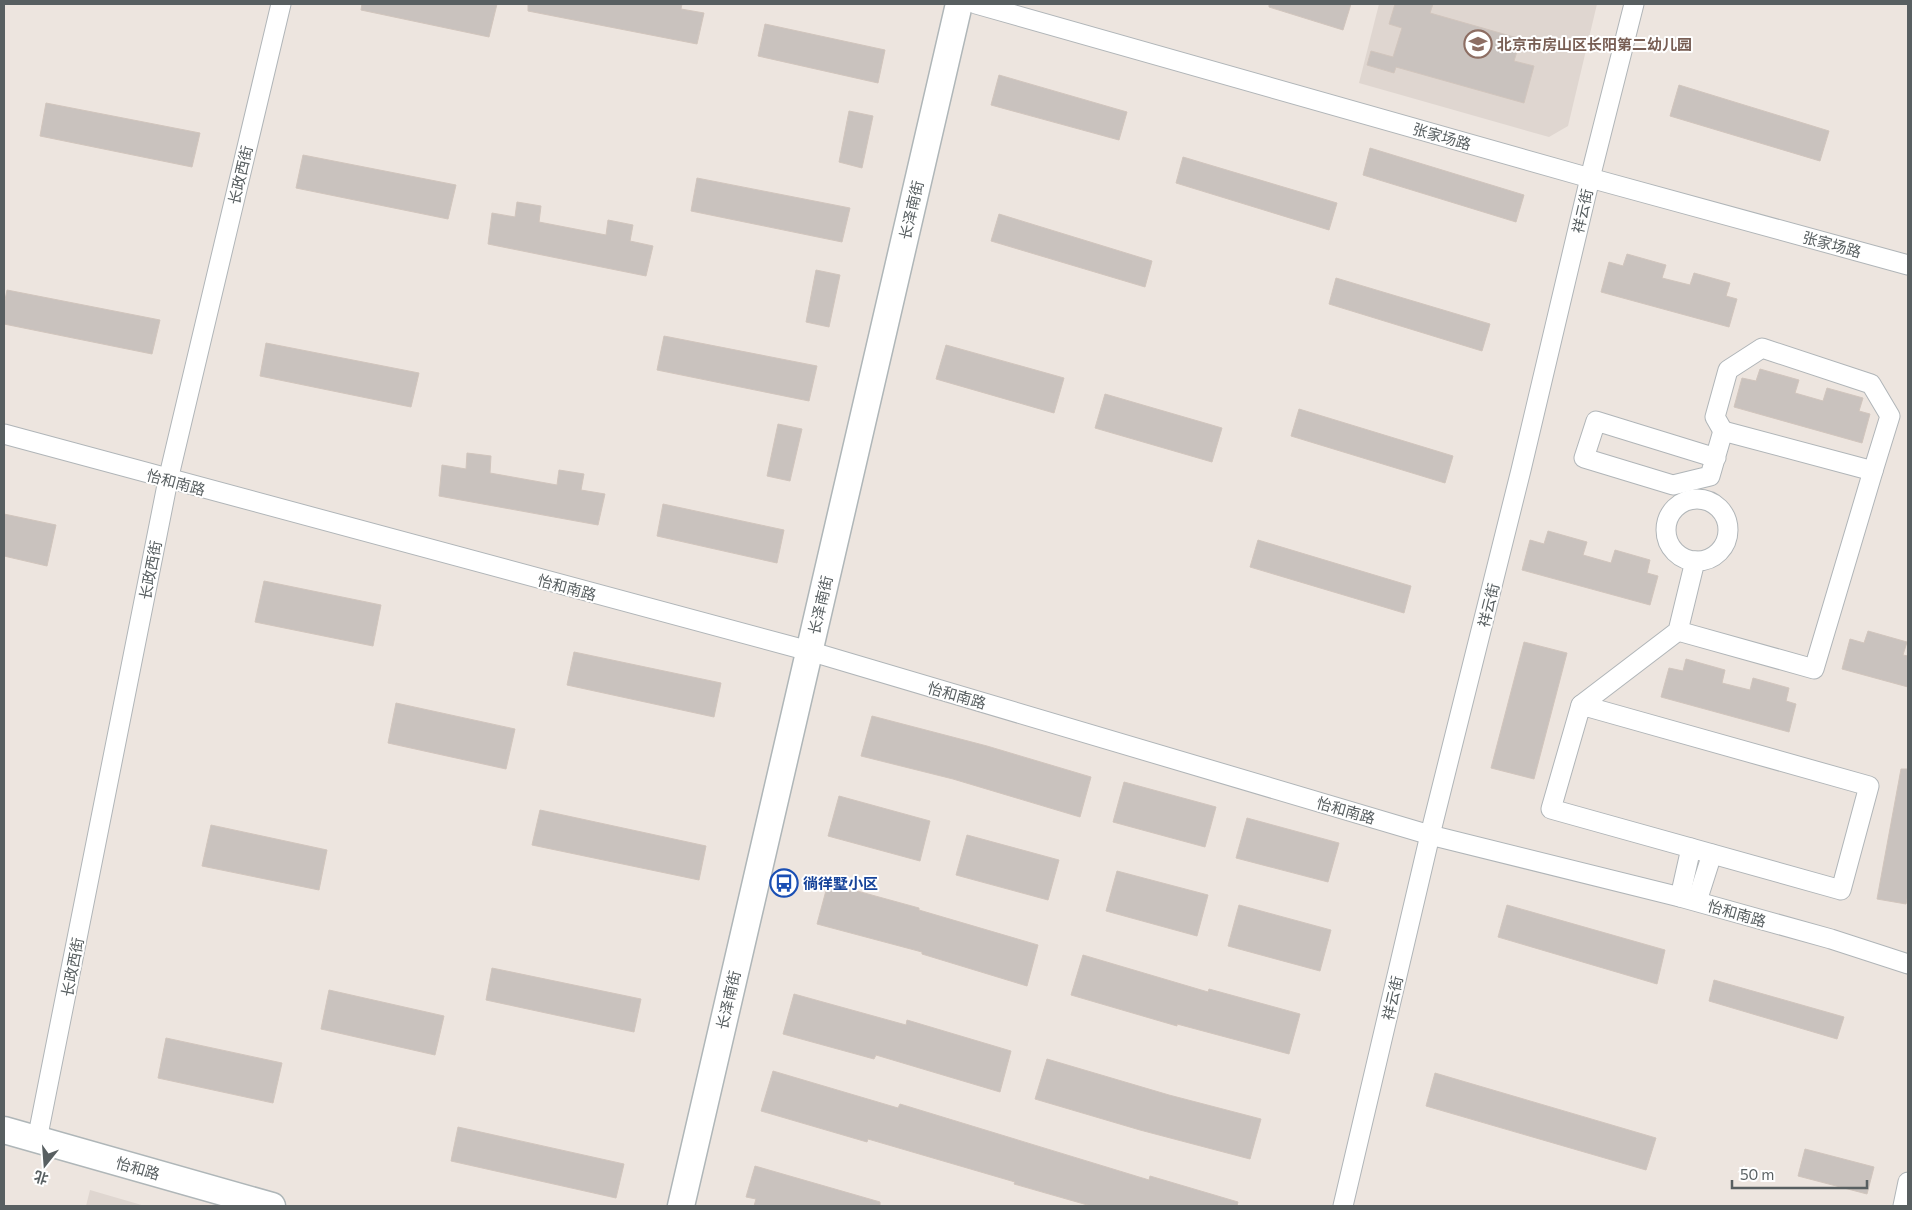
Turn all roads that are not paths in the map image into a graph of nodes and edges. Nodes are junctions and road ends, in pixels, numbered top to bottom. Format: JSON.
{"nodes":[{"id":1,"x":281,"y":4,"type":"edge"},
{"id":2,"x":958,"y":4,"type":"edge"},
{"id":3,"x":976,"y":4,"type":"edge"},
{"id":4,"x":1634,"y":4,"type":"edge"},
{"id":5,"x":1590,"y":178,"type":"junction"},
{"id":6,"x":1908,"y":265,"type":"edge"},
{"id":7,"x":1723,"y":431,"type":"junction"},
{"id":8,"x":4,"y":434,"type":"edge"},
{"id":9,"x":1716,"y":458,"type":"junction"},
{"id":10,"x":1872,"y":471,"type":"junction"},
{"id":11,"x":168,"y":480,"type":"junction"},
{"id":12,"x":1694,"y":480,"type":"junction"},
{"id":13,"x":1699,"y":498,"type":"junction"},
{"id":14,"x":1695,"y":561,"type":"junction"},
{"id":15,"x":1678,"y":631,"type":"junction"},
{"id":16,"x":809,"y":651,"type":"junction"},
{"id":17,"x":1581,"y":705,"type":"junction"},
{"id":18,"x":1430,"y":835,"type":"junction"},
{"id":19,"x":1691,"y":848,"type":"junction"},
{"id":20,"x":1712,"y":854,"type":"junction"},
{"id":21,"x":1688,"y":899,"type":"junction"},
{"id":22,"x":1908,"y":964,"type":"edge"},
{"id":23,"x":4,"y":1130,"type":"edge"},
{"id":24,"x":37,"y":1140,"type":"junction"},
{"id":25,"x":1908,"y":1182,"type":"edge"},
{"id":26,"x":272,"y":1206,"type":"edge"},
{"id":27,"x":681,"y":1206,"type":"edge"},
{"id":28,"x":1343,"y":1206,"type":"edge"},
{"id":29,"x":1903,"y":1206,"type":"edge"}],
"edges":[{"from":1,"to":11,"type":"street","name":"长政西街"},
{"from":2,"to":16,"type":"street","name":"长泽南街"},
{"from":3,"to":5,"type":"street","name":"张家场路"},
{"from":4,"to":5,"type":"street","name":"祥云街"},
{"from":5,"to":6,"type":"street","name":"张家场路"},
{"from":5,"to":18,"type":"street","name":"祥云街"},
{"from":7,"to":9,"type":"street"},
{"from":7,"to":10,"type":"street"},
{"from":7,"to":10,"type":"street"},
{"from":8,"to":11,"type":"street","name":"怡和南路"},
{"from":9,"to":12,"type":"street"},
{"from":9,"to":12,"type":"street"},
{"from":10,"to":15,"type":"street"},
{"from":11,"to":16,"type":"street","name":"怡和南路"},
{"from":11,"to":24,"type":"street","name":"长政西街"},
{"from":12,"to":13,"type":"street"},
{"from":13,"to":14,"type":"street"},
{"from":13,"to":14,"type":"street"},
{"from":14,"to":15,"type":"street"},
{"from":15,"to":17,"type":"street"},
{"from":16,"to":18,"type":"street","name":"怡和南路"},
{"from":16,"to":27,"type":"street","name":"长泽南街"},
{"from":17,"to":19,"type":"street"},
{"from":17,"to":20,"type":"street"},
{"from":18,"to":21,"type":"street","name":"怡和南路"},
{"from":18,"to":28,"type":"street","name":"祥云街"},
{"from":19,"to":20,"type":"street"},
{"from":19,"to":21,"type":"street"},
{"from":20,"to":21,"type":"street"},
{"from":21,"to":22,"type":"street","name":"怡和南路"},
{"from":23,"to":24,"type":"street","name":"怡和路"},
{"from":24,"to":26,"type":"street","name":"怡和路"},
{"from":25,"to":29,"type":"street"}]}
